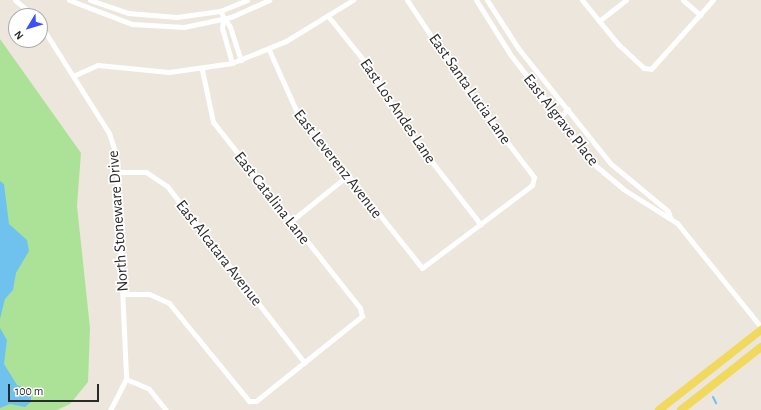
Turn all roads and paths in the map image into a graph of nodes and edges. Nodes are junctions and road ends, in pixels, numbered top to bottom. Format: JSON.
{"nodes":[{"id":1,"x":16,"y":0,"type":"edge"},
{"id":2,"x":69,"y":0,"type":"edge"},
{"id":3,"x":90,"y":0,"type":"edge"},
{"id":4,"x":247,"y":0,"type":"edge"},
{"id":5,"x":269,"y":0,"type":"edge"},
{"id":6,"x":353,"y":0,"type":"edge"},
{"id":7,"x":408,"y":0,"type":"edge"},
{"id":8,"x":476,"y":0,"type":"edge"},
{"id":9,"x":487,"y":0,"type":"edge"},
{"id":10,"x":582,"y":0,"type":"edge"},
{"id":11,"x":626,"y":0,"type":"edge"},
{"id":12,"x":683,"y":0,"type":"edge"},
{"id":13,"x":713,"y":0,"type":"edge"},
{"id":14,"x":25,"y":8,"type":"edge"},
{"id":15,"x":220,"y":10,"type":"junction"},
{"id":16,"x":700,"y":15,"type":"junction"},
{"id":17,"x":328,"y":16,"type":"junction"},
{"id":18,"x":223,"y":19,"type":"junction"},
{"id":19,"x":599,"y":21,"type":"junction"},
{"id":20,"x":48,"y":37,"type":"edge"},
{"id":21,"x":269,"y":50,"type":"junction"},
{"id":22,"x":241,"y":60,"type":"junction"},
{"id":23,"x":232,"y":63,"type":"junction"},
{"id":24,"x":202,"y":70,"type":"junction"},
{"id":25,"x":73,"y":76,"type":"junction"},
{"id":26,"x":568,"y":109,"type":"junction"},
{"id":27,"x":558,"y":118,"type":"junction"},
{"id":28,"x":116,"y":172,"type":"junction"},
{"id":29,"x":347,"y":176,"type":"junction"},
{"id":30,"x":670,"y":217,"type":"junction"},
{"id":31,"x":290,"y":222,"type":"junction"},
{"id":32,"x":481,"y":225,"type":"junction"},
{"id":33,"x":123,"y":294,"type":"junction"},
{"id":34,"x":761,"y":329,"type":"edge"},
{"id":35,"x":761,"y":347,"type":"edge"},
{"id":36,"x":305,"y":363,"type":"junction"},
{"id":37,"x":126,"y":379,"type":"junction"},
{"id":38,"x":110,"y":410,"type":"edge"},
{"id":39,"x":166,"y":410,"type":"edge"},
{"id":40,"x":659,"y":410,"type":"edge"},
{"id":41,"x":681,"y":410,"type":"edge"}],
"edges":[{"from":1,"to":14,"type":"street"},
{"from":2,"to":18,"type":"street"},
{"from":3,"to":15,"type":"street"},
{"from":4,"to":15,"type":"street"},
{"from":5,"to":18,"type":"street"},
{"from":6,"to":17,"type":"street"},
{"from":7,"to":32,"type":"street","name":"East Santa Lucia Lane"},
{"from":8,"to":27,"type":"street","name":"East Algrave Place"},
{"from":9,"to":26,"type":"street","name":"East Algrave Place"},
{"from":10,"to":19,"type":"street"},
{"from":11,"to":19,"type":"street"},
{"from":12,"to":16,"type":"street"},
{"from":13,"to":16,"type":"street"},
{"from":15,"to":18,"type":"street"},
{"from":16,"to":19,"type":"street"},
{"from":17,"to":21,"type":"street"},
{"from":17,"to":32,"type":"street","name":"East Los Andes Lane"},
{"from":18,"to":22,"type":"street"},
{"from":18,"to":23,"type":"street"},
{"from":20,"to":25,"type":"street","name":"North Stoneware Drive"},
{"from":21,"to":22,"type":"street"},
{"from":21,"to":29,"type":"street","name":"East Leverenz Avenue"},
{"from":22,"to":23,"type":"street"},
{"from":23,"to":24,"type":"street"},
{"from":24,"to":25,"type":"street"},
{"from":24,"to":31,"type":"street","name":"East Catalina Lane"},
{"from":25,"to":28,"type":"street","name":"North Stoneware Drive"},
{"from":26,"to":27,"type":"street"},
{"from":26,"to":30,"type":"street","name":"East Algrave Place"},
{"from":27,"to":30,"type":"street","name":"East Algrave Place"},
{"from":28,"to":33,"type":"street","name":"North Stoneware Drive"},
{"from":28,"to":36,"type":"street","name":"East Alcatara Avenue"},
{"from":29,"to":31,"type":"street"},
{"from":29,"to":32,"type":"street","name":"East Leverenz Avenue"},
{"from":30,"to":34,"type":"street","name":"East Algrave Place"},
{"from":31,"to":36,"type":"street","name":"East Catalina Lane"},
{"from":33,"to":36,"type":"street"},
{"from":33,"to":37,"type":"street","name":"North Stoneware Drive"},
{"from":34,"to":40,"type":"main road"},
{"from":35,"to":41,"type":"main road"},
{"from":37,"to":38,"type":"street","name":"North Stoneware Drive"},
{"from":37,"to":39,"type":"street"}]}
